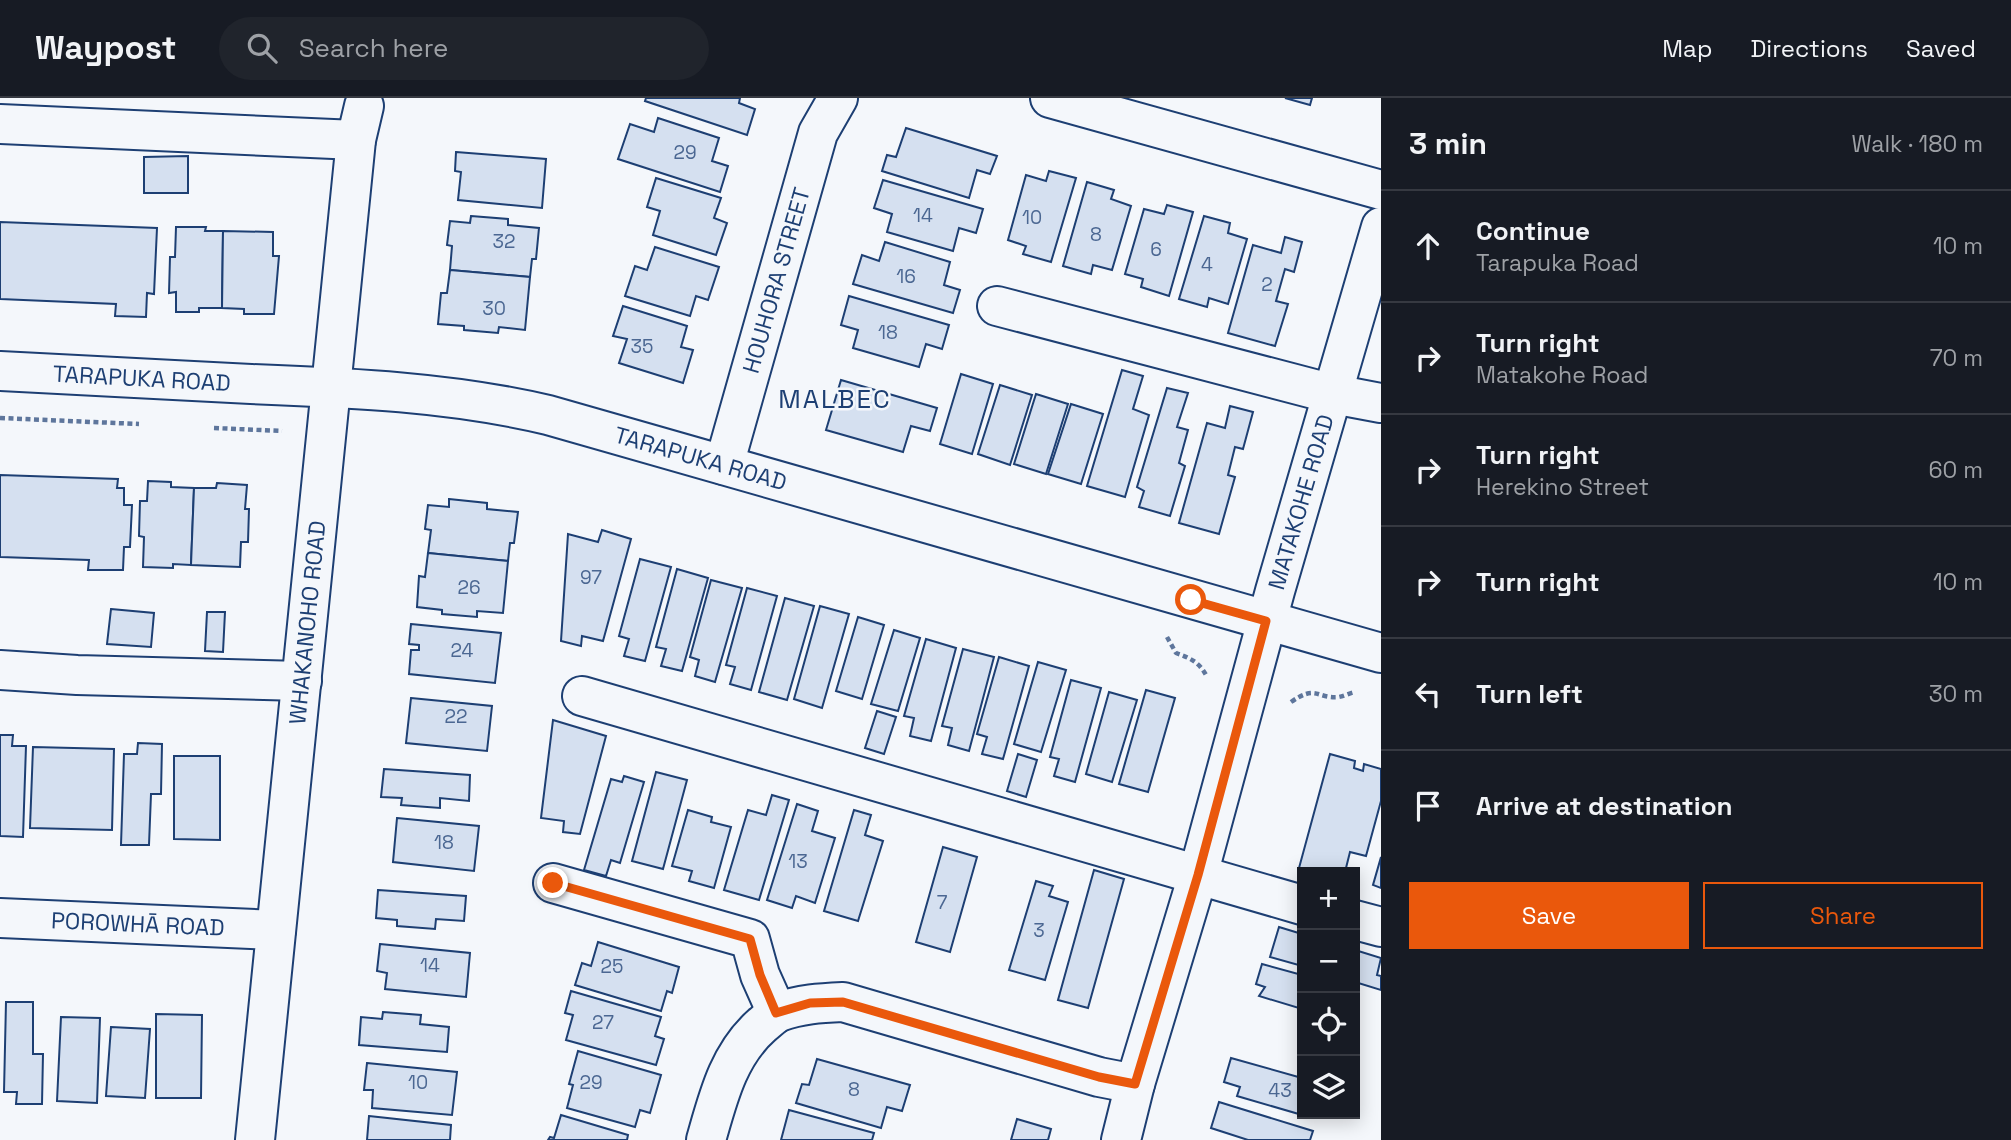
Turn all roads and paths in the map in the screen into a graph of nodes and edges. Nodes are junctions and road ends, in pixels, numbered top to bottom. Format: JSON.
{"nodes":[{"id":1,"x":838,"y":98,"type":"edge"},
{"id":2,"x":1050,"y":98,"type":"edge"},
{"id":3,"x":0,"y":124,"type":"edge"},
{"id":4,"x":1381,"y":190,"type":"edge"},
{"id":5,"x":1381,"y":228,"type":"edge"},
{"id":6,"x":997,"y":306,"type":"dead end"},
{"id":7,"x":0,"y":371,"type":"edge"},
{"id":8,"x":331,"y":388,"type":"junction"},
{"id":9,"x":1333,"y":394,"type":"junction"},
{"id":10,"x":1381,"y":403,"type":"edge"},
{"id":11,"x":0,"y":418,"type":"edge"},
{"id":12,"x":149,"y":425,"type":"dead end"},
{"id":13,"x":201,"y":428,"type":"dead end"},
{"id":14,"x":288,"y":431,"type":"dead end"},
{"id":15,"x":724,"y":465,"type":"junction"},
{"id":16,"x":1266,"y":621,"type":"junction"},
{"id":17,"x":1167,"y":637,"type":"dead end"},
{"id":18,"x":1381,"y":653,"type":"edge"},
{"id":19,"x":0,"y":670,"type":"edge"},
{"id":20,"x":302,"y":681,"type":"junction"},
{"id":21,"x":1208,"y":682,"type":"dead end"},
{"id":22,"x":1355,"y":692,"type":"dead end"},
{"id":23,"x":582,"y":696,"type":"dead end"},
{"id":24,"x":1288,"y":704,"type":"dead end"},
{"id":25,"x":1198,"y":875,"type":"junction"},
{"id":26,"x":553,"y":883,"type":"dead end"},
{"id":27,"x":1297,"y":904,"type":"edge"},
{"id":28,"x":0,"y":918,"type":"edge"},
{"id":29,"x":1360,"y":922,"type":"edge"},
{"id":30,"x":1381,"y":928,"type":"edge"},
{"id":31,"x":276,"y":930,"type":"junction"},
{"id":32,"x":776,"y":1013,"type":"junction"},
{"id":33,"x":1135,"y":1084,"type":"junction"},
{"id":34,"x":256,"y":1140,"type":"edge"},
{"id":35,"x":706,"y":1140,"type":"edge"},
{"id":36,"x":1121,"y":1140,"type":"edge"}],
"edges":[{"from":1,"to":15,"type":"street","name":"HOUHORA STREET"},
{"from":2,"to":4,"type":"street"},
{"from":3,"to":8,"type":"street","name":"WHAKANOHO ROAD"},
{"from":5,"to":9,"type":"street","name":"MATAKOHE ROAD"},
{"from":6,"to":9,"type":"street"},
{"from":7,"to":8,"type":"street","name":"TARAPUKA ROAD"},
{"from":8,"to":15,"type":"street","name":"TARAPUKA ROAD"},
{"from":8,"to":20,"type":"street","name":"WHAKANOHO ROAD"},
{"from":9,"to":10,"type":"street"},
{"from":9,"to":16,"type":"street","name":"MATAKOHE ROAD"},
{"from":11,"to":12,"type":"path"},
{"from":13,"to":14,"type":"path"},
{"from":15,"to":16,"type":"street","name":"TARAPUKA ROAD"},
{"from":16,"to":18,"type":"street","name":"TARAPUKA ROAD"},
{"from":16,"to":25,"type":"street","name":"MATAKOHE ROAD"},
{"from":17,"to":21,"type":"path"},
{"from":19,"to":20,"type":"street"},
{"from":20,"to":31,"type":"street","name":"WHAKANOHO ROAD"},
{"from":22,"to":24,"type":"path"},
{"from":23,"to":25,"type":"street"},
{"from":25,"to":27,"type":"street"},
{"from":25,"to":33,"type":"street","name":"MATAKOHE ROAD"},
{"from":26,"to":32,"type":"street"},
{"from":28,"to":31,"type":"street","name":"POROWHĀ ROAD"},
{"from":29,"to":30,"type":"street"},
{"from":31,"to":34,"type":"street","name":"WHAKANOHO ROAD"},
{"from":32,"to":33,"type":"street"},
{"from":32,"to":35,"type":"street"},
{"from":33,"to":36,"type":"street","name":"MATAKOHE ROAD"}]}
